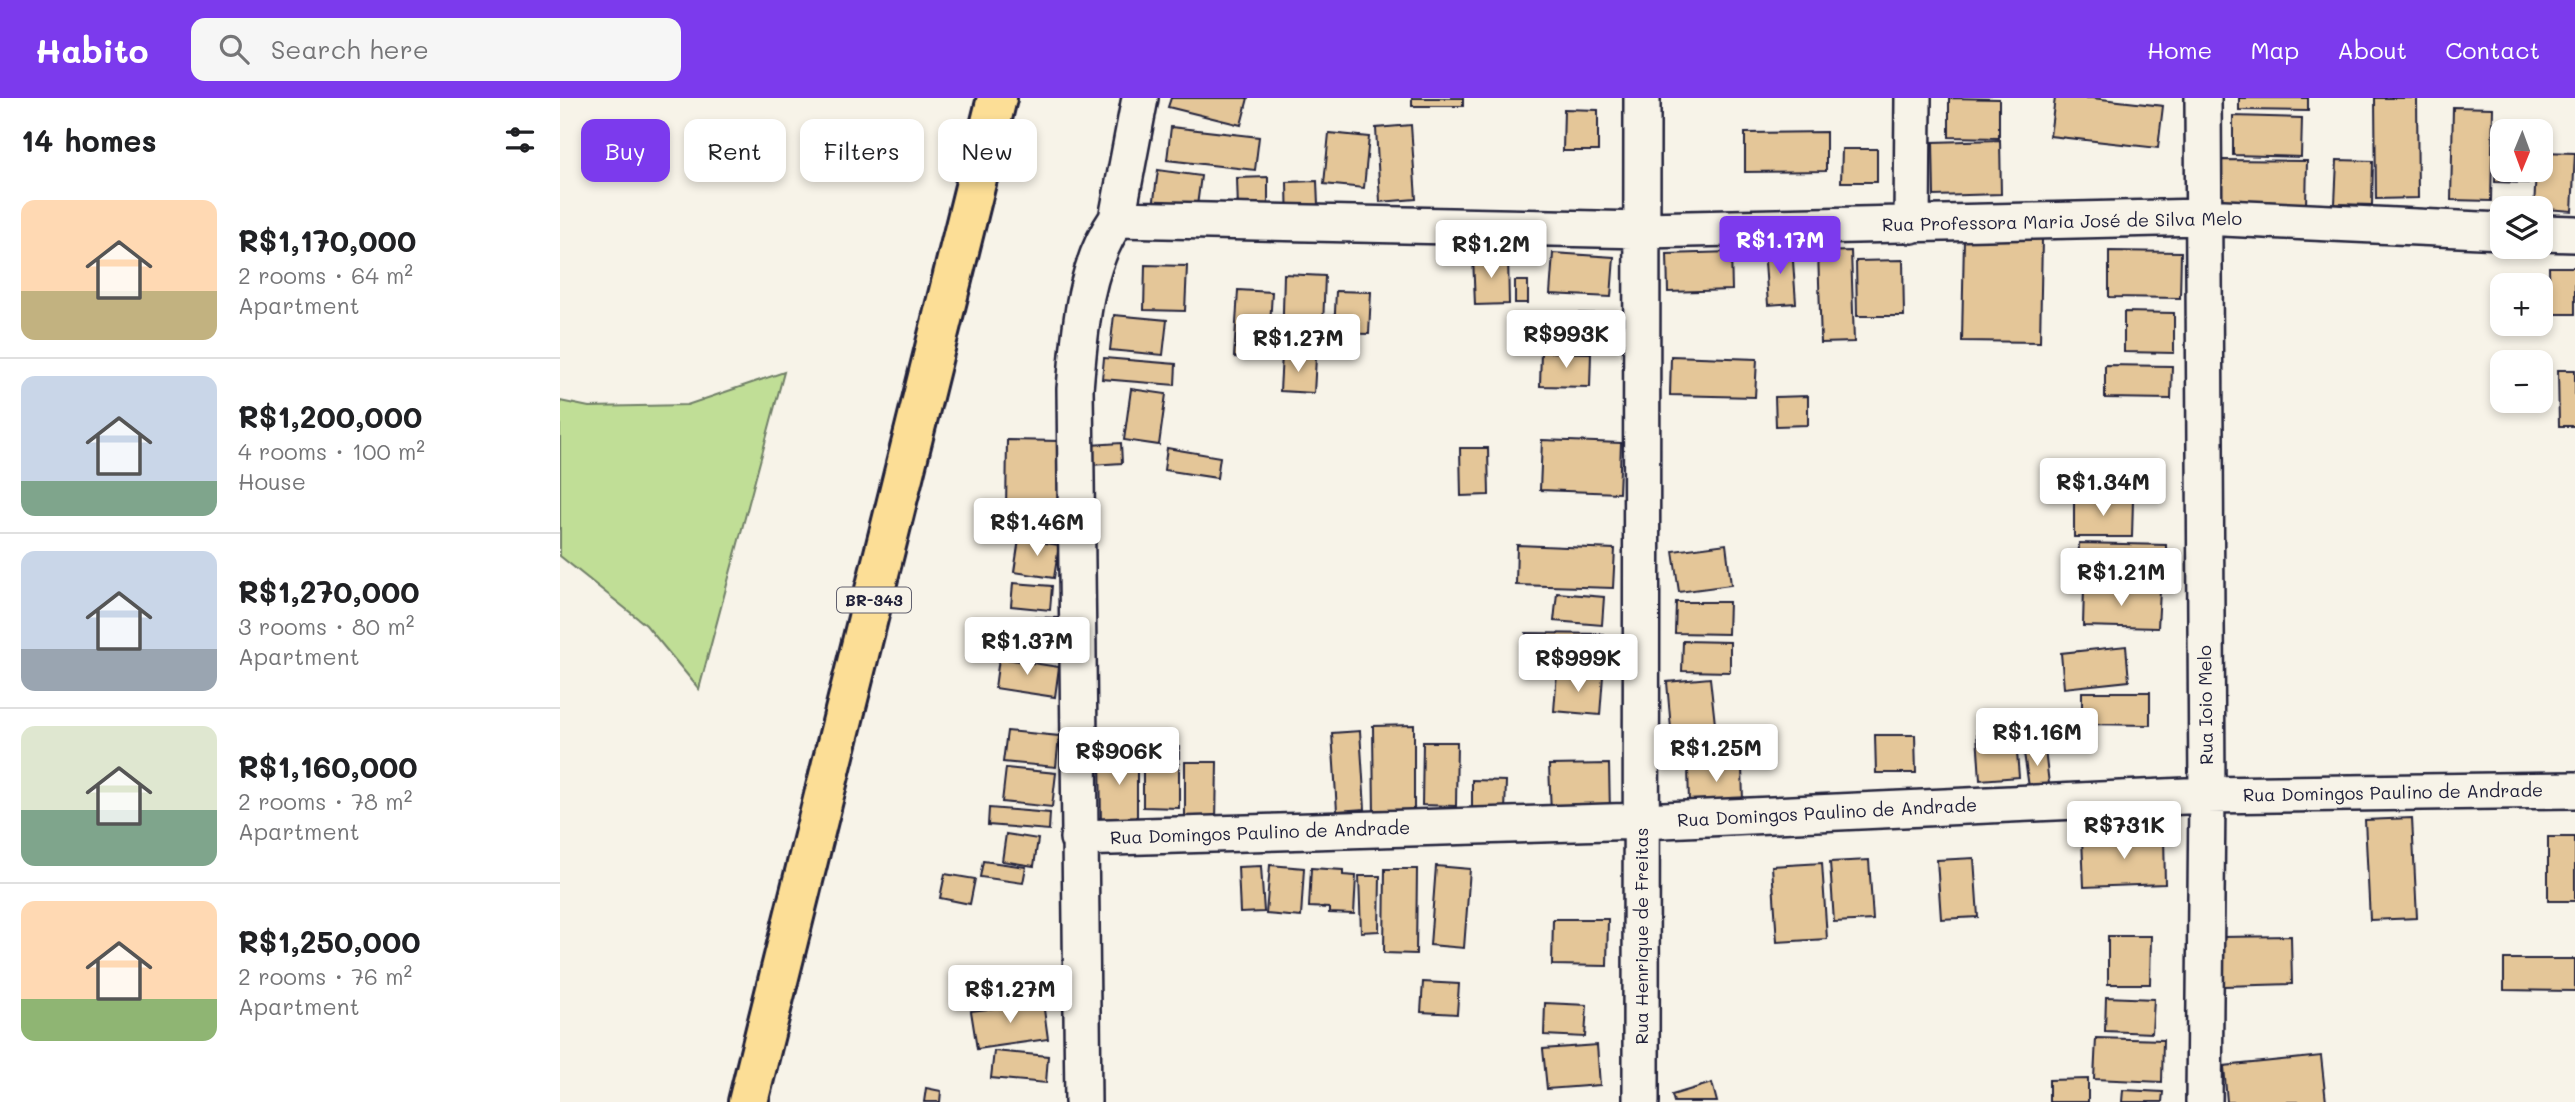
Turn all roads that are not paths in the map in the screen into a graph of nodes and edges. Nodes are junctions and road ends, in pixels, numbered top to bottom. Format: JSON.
{"nodes":[{"id":1,"x":997,"y":98,"type":"edge"},
{"id":2,"x":1140,"y":98,"type":"edge"},
{"id":3,"x":1642,"y":98,"type":"edge"},
{"id":4,"x":1913,"y":98,"type":"edge"},
{"id":5,"x":2203,"y":98,"type":"edge"},
{"id":6,"x":2202,"y":216,"type":"junction"},
{"id":7,"x":1116,"y":219,"type":"junction"},
{"id":8,"x":1912,"y":225,"type":"junction"},
{"id":9,"x":1644,"y":230,"type":"junction"},
{"id":10,"x":2490,"y":230,"type":"edge"},
{"id":11,"x":2553,"y":233,"type":"edge"},
{"id":12,"x":2575,"y":234,"type":"edge"},
{"id":13,"x":2575,"y":790,"type":"edge"},
{"id":14,"x":2207,"y":796,"type":"junction"},
{"id":15,"x":1642,"y":821,"type":"junction"},
{"id":16,"x":1078,"y":838,"type":"junction"},
{"id":17,"x":748,"y":1102,"type":"edge"},
{"id":18,"x":1083,"y":1102,"type":"edge"},
{"id":19,"x":1642,"y":1102,"type":"edge"},
{"id":20,"x":2204,"y":1102,"type":"edge"}],
"edges":[{"from":1,"to":17,"type":"highway","number":"BR-343"},
{"from":2,"to":7,"type":"street"},
{"from":3,"to":9,"type":"street","name":"Rua Henrique de Freitas"},
{"from":4,"to":8,"type":"street"},
{"from":5,"to":6,"type":"street","name":"Rua Ioio Melo"},
{"from":6,"to":8,"type":"street","name":"Rua Professora Maria José de Silva Melo"},
{"from":6,"to":10,"type":"street","name":"Rua Professora Maria José de Silva Melo"},
{"from":6,"to":14,"type":"street","name":"Rua Ioio Melo"},
{"from":7,"to":9,"type":"street","name":"Rua Professora Maria José de Silva Melo"},
{"from":7,"to":16,"type":"street"},
{"from":8,"to":9,"type":"street","name":"Rua Professora Maria José de Silva Melo"},
{"from":9,"to":15,"type":"street","name":"Rua Henrique de Freitas"},
{"from":11,"to":12,"type":"street"},
{"from":13,"to":14,"type":"street","name":"Rua Domingos Paulino de Andrade"},
{"from":14,"to":15,"type":"street","name":"Rua Domingos Paulino de Andrade"},
{"from":14,"to":20,"type":"street","name":"Rua Ioio Melo"},
{"from":15,"to":16,"type":"street","name":"Rua Domingos Paulino de Andrade"},
{"from":15,"to":19,"type":"street","name":"Rua Henrique de Freitas"},
{"from":16,"to":18,"type":"street"}]}
